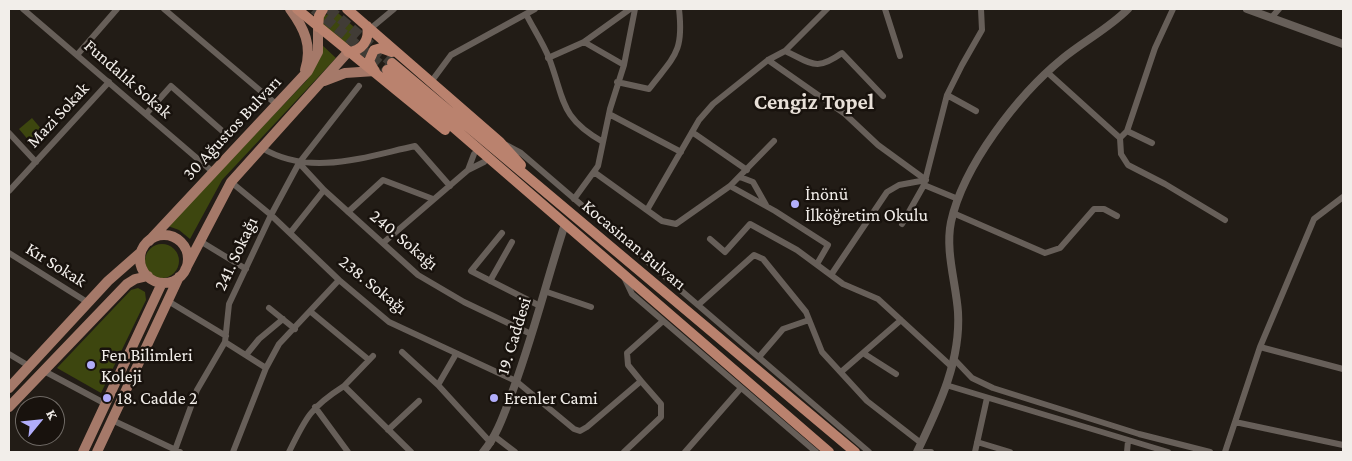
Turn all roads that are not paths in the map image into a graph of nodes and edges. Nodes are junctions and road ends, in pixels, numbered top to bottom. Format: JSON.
{"nodes":[{"id":1,"x":23,"y":9,"type":"edge"},
{"id":2,"x":117,"y":9,"type":"edge"},
{"id":3,"x":164,"y":9,"type":"edge"},
{"id":4,"x":290,"y":9,"type":"edge"},
{"id":5,"x":296,"y":9,"type":"edge"},
{"id":6,"x":323,"y":9,"type":"edge"},
{"id":7,"x":347,"y":9,"type":"edge"},
{"id":8,"x":394,"y":9,"type":"edge"},
{"id":9,"x":535,"y":9,"type":"edge"},
{"id":10,"x":630,"y":9,"type":"edge"},
{"id":11,"x":635,"y":9,"type":"edge"},
{"id":12,"x":679,"y":9,"type":"edge"},
{"id":13,"x":826,"y":9,"type":"edge"},
{"id":14,"x":885,"y":9,"type":"edge"},
{"id":15,"x":981,"y":9,"type":"edge"},
{"id":16,"x":1128,"y":9,"type":"edge"},
{"id":17,"x":1173,"y":9,"type":"edge"},
{"id":18,"x":1247,"y":9,"type":"edge"},
{"id":19,"x":1279,"y":9,"type":"edge"},
{"id":20,"x":526,"y":14,"type":"junction"},
{"id":21,"x":1272,"y":18,"type":"junction"},
{"id":22,"x":318,"y":27,"type":"junction"},
{"id":23,"x":368,"y":27,"type":"junction"},
{"id":24,"x":584,"y":42,"type":"junction"},
{"id":25,"x":1343,"y":44,"type":"edge"},
{"id":26,"x":785,"y":51,"type":"junction"},
{"id":27,"x":348,"y":52,"type":"junction"},
{"id":28,"x":77,"y":55,"type":"junction"},
{"id":29,"x":900,"y":56,"type":"dead end"},
{"id":30,"x":402,"y":57,"type":"junction"},
{"id":31,"x":548,"y":58,"type":"junction"},
{"id":32,"x":768,"y":60,"type":"junction"},
{"id":33,"x":624,"y":64,"type":"junction"},
{"id":34,"x":375,"y":71,"type":"junction"},
{"id":35,"x":1047,"y":72,"type":"junction"},
{"id":36,"x":301,"y":78,"type":"junction"},
{"id":37,"x":109,"y":82,"type":"junction"},
{"id":38,"x":321,"y":82,"type":"junction"},
{"id":39,"x":431,"y":82,"type":"junction"},
{"id":40,"x":617,"y":82,"type":"junction"},
{"id":41,"x":359,"y":86,"type":"dead end"},
{"id":42,"x":948,"y":95,"type":"junction"},
{"id":43,"x":883,"y":96,"type":"dead end"},
{"id":44,"x":276,"y":104,"type":"junction"},
{"id":45,"x":976,"y":111,"type":"dead end"},
{"id":46,"x":146,"y":114,"type":"junction"},
{"id":47,"x":609,"y":114,"type":"junction"},
{"id":48,"x":1127,"y":131,"type":"junction"},
{"id":49,"x":692,"y":132,"type":"junction"},
{"id":50,"x":9,"y":134,"type":"edge"},
{"id":51,"x":1120,"y":138,"type":"junction"},
{"id":52,"x":774,"y":141,"type":"dead end"},
{"id":53,"x":500,"y":142,"type":"junction"},
{"id":54,"x":603,"y":142,"type":"junction"},
{"id":55,"x":1152,"y":143,"type":"dead end"},
{"id":56,"x":262,"y":148,"type":"junction"},
{"id":57,"x":681,"y":152,"type":"junction"},
{"id":58,"x":474,"y":154,"type":"junction"},
{"id":59,"x":36,"y":162,"type":"junction"},
{"id":60,"x":484,"y":162,"type":"junction"},
{"id":61,"x":204,"y":163,"type":"junction"},
{"id":62,"x":299,"y":163,"type":"junction"},
{"id":63,"x":468,"y":170,"type":"junction"},
{"id":64,"x":747,"y":170,"type":"junction"},
{"id":65,"x":213,"y":172,"type":"junction"},
{"id":66,"x":594,"y":172,"type":"junction"},
{"id":67,"x":740,"y":177,"type":"junction"},
{"id":68,"x":231,"y":182,"type":"junction"},
{"id":69,"x":925,"y":182,"type":"junction"},
{"id":70,"x":450,"y":186,"type":"junction"},
{"id":71,"x":730,"y":186,"type":"junction"},
{"id":72,"x":324,"y":190,"type":"junction"},
{"id":73,"x":9,"y":191,"type":"edge"},
{"id":74,"x":543,"y":191,"type":"junction"},
{"id":75,"x":1343,"y":197,"type":"edge"},
{"id":76,"x":535,"y":198,"type":"junction"},
{"id":77,"x":433,"y":199,"type":"junction"},
{"id":78,"x":574,"y":199,"type":"junction"},
{"id":79,"x":958,"y":199,"type":"junction"},
{"id":80,"x":766,"y":206,"type":"junction"},
{"id":81,"x":647,"y":210,"type":"junction"},
{"id":82,"x":348,"y":212,"type":"junction"},
{"id":83,"x":954,"y":213,"type":"junction"},
{"id":84,"x":271,"y":215,"type":"junction"},
{"id":85,"x":1117,"y":216,"type":"dead end"},
{"id":86,"x":1225,"y":220,"type":"dead end"},
{"id":87,"x":565,"y":224,"type":"junction"},
{"id":88,"x":902,"y":224,"type":"dead end"},
{"id":89,"x":290,"y":233,"type":"junction"},
{"id":90,"x":502,"y":233,"type":"dead end"},
{"id":91,"x":710,"y":239,"type":"dead end"},
{"id":92,"x":149,"y":241,"type":"junction"},
{"id":93,"x":200,"y":241,"type":"junction"},
{"id":94,"x":512,"y":242,"type":"dead end"},
{"id":95,"x":383,"y":243,"type":"junction"},
{"id":96,"x":141,"y":252,"type":"junction"},
{"id":97,"x":9,"y":253,"type":"edge"},
{"id":98,"x":817,"y":264,"type":"junction"},
{"id":99,"x":246,"y":269,"type":"junction"},
{"id":100,"x":182,"y":274,"type":"junction"},
{"id":101,"x":623,"y":274,"type":"junction"},
{"id":102,"x":831,"y":274,"type":"junction"},
{"id":103,"x":148,"y":276,"type":"junction"},
{"id":104,"x":339,"y":280,"type":"junction"},
{"id":105,"x":108,"y":281,"type":"junction"},
{"id":106,"x":490,"y":281,"type":"junction"},
{"id":107,"x":162,"y":283,"type":"junction"},
{"id":108,"x":120,"y":291,"type":"junction"},
{"id":109,"x":544,"y":291,"type":"junction"},
{"id":110,"x":168,"y":301,"type":"junction"},
{"id":111,"x":87,"y":302,"type":"junction"},
{"id":112,"x":540,"y":306,"type":"junction"},
{"id":113,"x":698,"y":306,"type":"junction"},
{"id":114,"x":591,"y":307,"type":"dead end"},
{"id":115,"x":269,"y":308,"type":"dead end"},
{"id":116,"x":311,"y":312,"type":"junction"},
{"id":117,"x":283,"y":319,"type":"junction"},
{"id":118,"x":663,"y":320,"type":"junction"},
{"id":119,"x":809,"y":320,"type":"junction"},
{"id":120,"x":901,"y":320,"type":"junction"},
{"id":121,"x":294,"y":329,"type":"junction"},
{"id":122,"x":531,"y":334,"type":"junction"},
{"id":123,"x":225,"y":339,"type":"junction"},
{"id":124,"x":1260,"y":347,"type":"junction"},
{"id":125,"x":402,"y":352,"type":"dead end"},
{"id":126,"x":863,"y":353,"type":"junction"},
{"id":127,"x":9,"y":354,"type":"edge"},
{"id":128,"x":456,"y":354,"type":"junction"},
{"id":129,"x":246,"y":355,"type":"junction"},
{"id":130,"x":759,"y":357,"type":"junction"},
{"id":131,"x":953,"y":363,"type":"junction"},
{"id":132,"x":29,"y":366,"type":"junction"},
{"id":133,"x":266,"y":368,"type":"junction"},
{"id":134,"x":1343,"y":369,"type":"edge"},
{"id":135,"x":44,"y":371,"type":"junction"},
{"id":136,"x":841,"y":372,"type":"junction"},
{"id":137,"x":896,"y":374,"type":"dead end"},
{"id":138,"x":516,"y":381,"type":"junction"},
{"id":139,"x":641,"y":381,"type":"junction"},
{"id":140,"x":438,"y":385,"type":"junction"},
{"id":141,"x":946,"y":385,"type":"junction"},
{"id":142,"x":344,"y":386,"type":"junction"},
{"id":143,"x":9,"y":388,"type":"edge"},
{"id":144,"x":741,"y":388,"type":"junction"},
{"id":145,"x":987,"y":398,"type":"junction"},
{"id":146,"x":419,"y":401,"type":"dead end"},
{"id":147,"x":104,"y":403,"type":"junction"},
{"id":148,"x":314,"y":407,"type":"junction"},
{"id":149,"x":9,"y":408,"type":"edge"},
{"id":150,"x":112,"y":420,"type":"junction"},
{"id":151,"x":1235,"y":422,"type":"junction"},
{"id":152,"x":388,"y":430,"type":"junction"},
{"id":153,"x":493,"y":440,"type":"junction"},
{"id":154,"x":1128,"y":441,"type":"junction"},
{"id":155,"x":977,"y":442,"type":"junction"},
{"id":156,"x":922,"y":443,"type":"junction"},
{"id":157,"x":1343,"y":445,"type":"edge"},
{"id":158,"x":177,"y":451,"type":"edge"},
{"id":159,"x":83,"y":452,"type":"edge"},
{"id":160,"x":97,"y":452,"type":"edge"},
{"id":161,"x":233,"y":452,"type":"edge"},
{"id":162,"x":289,"y":452,"type":"edge"},
{"id":163,"x":348,"y":452,"type":"edge"},
{"id":164,"x":411,"y":452,"type":"edge"},
{"id":165,"x":483,"y":452,"type":"edge"},
{"id":166,"x":515,"y":452,"type":"edge"},
{"id":167,"x":624,"y":452,"type":"edge"},
{"id":168,"x":685,"y":452,"type":"edge"},
{"id":169,"x":816,"y":452,"type":"edge"},
{"id":170,"x":829,"y":452,"type":"edge"},
{"id":171,"x":855,"y":452,"type":"edge"},
{"id":172,"x":869,"y":452,"type":"edge"},
{"id":173,"x":917,"y":452,"type":"edge"},
{"id":174,"x":931,"y":452,"type":"edge"},
{"id":175,"x":974,"y":452,"type":"edge"},
{"id":176,"x":1010,"y":452,"type":"edge"},
{"id":177,"x":1127,"y":452,"type":"edge"},
{"id":178,"x":1168,"y":452,"type":"edge"},
{"id":179,"x":1210,"y":452,"type":"edge"},
{"id":180,"x":1225,"y":452,"type":"edge"}],
"edges":[{"from":1,"to":28,"type":"street","name":"Fundalık Sokak"},
{"from":2,"to":28,"type":"street"},
{"from":3,"to":44,"type":"street"},
{"from":4,"to":36,"type":"main road"},
{"from":5,"to":22,"type":"highway"},
{"from":6,"to":22,"type":"highway"},
{"from":7,"to":23,"type":"highway"},
{"from":8,"to":23,"type":"street"},
{"from":9,"to":20,"type":"street"},
{"from":10,"to":24,"type":"street"},
{"from":11,"to":33,"type":"street"},
{"from":12,"to":40,"type":"street"},
{"from":13,"to":26,"type":"street"},
{"from":14,"to":29,"type":"street"},
{"from":15,"to":42,"type":"street"},
{"from":16,"to":35,"type":"street"},
{"from":17,"to":48,"type":"street"},
{"from":18,"to":21,"type":"street"},
{"from":19,"to":21,"type":"street"},
{"from":20,"to":31,"type":"street"},
{"from":20,"to":39,"type":"street"},
{"from":21,"to":25,"type":"street"},
{"from":22,"to":27,"type":"highway"},
{"from":22,"to":36,"type":"main road","name":"30 Ağustos Bulvarı"},
{"from":23,"to":27,"type":"highway"},
{"from":23,"to":30,"type":"highway"},
{"from":24,"to":31,"type":"street"},
{"from":24,"to":33,"type":"street"},
{"from":26,"to":32,"type":"street"},
{"from":26,"to":43,"type":"street"},
{"from":27,"to":34,"type":"highway"},
{"from":27,"to":38,"type":"main road","name":"30 Ağustos Bulvarı"},
{"from":28,"to":37,"type":"street","name":"Fundalık Sokak"},
{"from":30,"to":34,"type":"highway"},
{"from":30,"to":39,"type":"highway"},
{"from":31,"to":54,"type":"street"},
{"from":32,"to":49,"type":"street"},
{"from":32,"to":69,"type":"street"},
{"from":33,"to":40,"type":"street"},
{"from":34,"to":38,"type":"main road"},
{"from":34,"to":58,"type":"highway"},
{"from":35,"to":51,"type":"street"},
{"from":35,"to":79,"type":"street"},
{"from":36,"to":44,"type":"main road","name":"30 Ağustos Bulvarı"},
{"from":37,"to":46,"type":"street","name":"Fundalık Sokak"},
{"from":37,"to":59,"type":"street","name":"Mazi Sokak"},
{"from":38,"to":56,"type":"main road","name":"30 Ağustos Bulvarı"},
{"from":39,"to":53,"type":"highway"},
{"from":40,"to":47,"type":"street"},
{"from":41,"to":62,"type":"street","name":"241. Sokağı"},
{"from":42,"to":45,"type":"street"},
{"from":42,"to":69,"type":"street"},
{"from":44,"to":65,"type":"main road","name":"30 Ağustos Bulvarı"},
{"from":46,"to":61,"type":"street","name":"Fundalık Sokak"},
{"from":46,"to":61,"type":"street"},
{"from":47,"to":54,"type":"street"},
{"from":47,"to":57,"type":"street"},
{"from":48,"to":51,"type":"street"},
{"from":48,"to":55,"type":"street"},
{"from":49,"to":57,"type":"street"},
{"from":49,"to":64,"type":"street"},
{"from":50,"to":59,"type":"street"},
{"from":51,"to":86,"type":"street"},
{"from":52,"to":64,"type":"street"},
{"from":53,"to":74,"type":"highway"},
{"from":53,"to":78,"type":"street"},
{"from":54,"to":66,"type":"street"},
{"from":56,"to":62,"type":"street"},
{"from":56,"to":68,"type":"main road","name":"30 Ağustos Bulvarı"},
{"from":57,"to":81,"type":"street"},
{"from":58,"to":60,"type":"highway"},
{"from":58,"to":63,"type":"street"},
{"from":59,"to":73,"type":"street","name":"Mazi Sokak"},
{"from":60,"to":63,"type":"street"},
{"from":60,"to":76,"type":"highway"},
{"from":61,"to":65,"type":"street","name":"Fundalık Sokak"},
{"from":62,"to":70,"type":"street"},
{"from":62,"to":72,"type":"street","name":"240. Sokağı"},
{"from":62,"to":84,"type":"street","name":"241. Sokağı"},
{"from":63,"to":70,"type":"street"},
{"from":64,"to":67,"type":"street"},
{"from":65,"to":92,"type":"main road","name":"30 Ağustos Bulvarı"},
{"from":66,"to":78,"type":"street"},
{"from":66,"to":81,"type":"street"},
{"from":67,"to":71,"type":"street"},
{"from":67,"to":80,"type":"street"},
{"from":68,"to":84,"type":"street","name":"238. Sokağı"},
{"from":68,"to":93,"type":"main road","name":"30 Ağustos Bulvarı"},
{"from":69,"to":79,"type":"street"},
{"from":69,"to":88,"type":"street"},
{"from":69,"to":102,"type":"street"},
{"from":70,"to":77,"type":"street"},
{"from":71,"to":80,"type":"street"},
{"from":71,"to":81,"type":"street"},
{"from":72,"to":82,"type":"street","name":"240. Sokağı"},
{"from":72,"to":89,"type":"street"},
{"from":74,"to":76,"type":"highway","name":"Kocasinan Bulvarı"},
{"from":74,"to":171,"type":"highway","name":"Kocasinan Bulvarı"},
{"from":75,"to":124,"type":"street"},
{"from":76,"to":87,"type":"highway","name":"Kocasinan Bulvarı"},
{"from":77,"to":82,"type":"street"},
{"from":77,"to":95,"type":"street"},
{"from":78,"to":113,"type":"street"},
{"from":79,"to":83,"type":"street"},
{"from":80,"to":98,"type":"street"},
{"from":82,"to":95,"type":"street","name":"240. Sokağı"},
{"from":83,"to":85,"type":"street"},
{"from":83,"to":131,"type":"street"},
{"from":84,"to":89,"type":"street","name":"238. Sokağı"},
{"from":84,"to":99,"type":"street","name":"241. Sokağı"},
{"from":87,"to":101,"type":"highway","name":"Kocasinan Bulvarı"},
{"from":87,"to":109,"type":"street","name":"19. Caddesi"},
{"from":89,"to":104,"type":"street","name":"238. Sokağı"},
{"from":90,"to":106,"type":"street"},
{"from":91,"to":98,"type":"street"},
{"from":92,"to":96,"type":"main road"},
{"from":92,"to":100,"type":"main road"},
{"from":93,"to":99,"type":"street"},
{"from":93,"to":100,"type":"main road","name":"30 Ağustos Bulvarı"},
{"from":94,"to":106,"type":"street"},
{"from":95,"to":122,"type":"street","name":"240. Sokağı"},
{"from":96,"to":103,"type":"main road"},
{"from":96,"to":105,"type":"main road"},
{"from":97,"to":111,"type":"street","name":"Kır Sokak"},
{"from":98,"to":102,"type":"street"},
{"from":99,"to":123,"type":"street","name":"241. Sokağı"},
{"from":100,"to":107,"type":"main road"},
{"from":100,"to":110,"type":"main road","name":"30 Ağustos Bulvarı"},
{"from":101,"to":118,"type":"street"},
{"from":101,"to":170,"type":"highway","name":"Kocasinan Bulvarı"},
{"from":102,"to":120,"type":"street"},
{"from":103,"to":107,"type":"main road"},
{"from":103,"to":108,"type":"main road"},
{"from":104,"to":116,"type":"street"},
{"from":104,"to":128,"type":"street","name":"238. Sokağı"},
{"from":105,"to":108,"type":"main road"},
{"from":105,"to":111,"type":"main road"},
{"from":106,"to":112,"type":"street"},
{"from":107,"to":147,"type":"main road"},
{"from":108,"to":135,"type":"main road"},
{"from":109,"to":112,"type":"street","name":"19. Caddesi"},
{"from":109,"to":114,"type":"street"},
{"from":110,"to":123,"type":"street"},
{"from":110,"to":150,"type":"main road","name":"30 Ağustos Bulvarı"},
{"from":111,"to":132,"type":"main road"},
{"from":112,"to":122,"type":"street","name":"19. Caddesi"},
{"from":113,"to":119,"type":"street"},
{"from":113,"to":130,"type":"street"},
{"from":115,"to":117,"type":"street"},
{"from":116,"to":121,"type":"street"},
{"from":116,"to":142,"type":"street"},
{"from":117,"to":121,"type":"street"},
{"from":117,"to":129,"type":"street"},
{"from":118,"to":139,"type":"street"},
{"from":118,"to":144,"type":"street"},
{"from":119,"to":130,"type":"street"},
{"from":119,"to":136,"type":"street"},
{"from":120,"to":126,"type":"street"},
{"from":120,"to":131,"type":"street"},
{"from":121,"to":133,"type":"street"},
{"from":122,"to":138,"type":"street","name":"19. Caddesi"},
{"from":123,"to":129,"type":"street"},
{"from":123,"to":158,"type":"street","name":"241. Sokağı"},
{"from":124,"to":134,"type":"street"},
{"from":124,"to":151,"type":"street"},
{"from":125,"to":140,"type":"street"},
{"from":126,"to":136,"type":"street"},
{"from":126,"to":137,"type":"street"},
{"from":127,"to":132,"type":"street"},
{"from":128,"to":138,"type":"street","name":"238. Sokağı"},
{"from":128,"to":140,"type":"street"},
{"from":129,"to":133,"type":"street"},
{"from":130,"to":172,"type":"street"},
{"from":131,"to":141,"type":"street"},
{"from":131,"to":179,"type":"street"},
{"from":132,"to":143,"type":"main road"},
{"from":133,"to":161,"type":"street"},
{"from":135,"to":147,"type":"street"},
{"from":135,"to":149,"type":"main road"},
{"from":136,"to":156,"type":"street"},
{"from":138,"to":139,"type":"street","name":"238. Sokağı"},
{"from":138,"to":153,"type":"street","name":"19. Caddesi"},
{"from":139,"to":167,"type":"street"},
{"from":140,"to":153,"type":"street"},
{"from":141,"to":145,"type":"street"},
{"from":141,"to":156,"type":"street"},
{"from":142,"to":148,"type":"street"},
{"from":142,"to":152,"type":"street"},
{"from":144,"to":168,"type":"street"},
{"from":144,"to":169,"type":"street"},
{"from":145,"to":154,"type":"street"},
{"from":145,"to":155,"type":"street"},
{"from":146,"to":152,"type":"street"},
{"from":147,"to":159,"type":"main road"},
{"from":148,"to":162,"type":"street"},
{"from":148,"to":163,"type":"street"},
{"from":150,"to":158,"type":"street"},
{"from":150,"to":160,"type":"main road","name":"30 Ağustos Bulvarı"},
{"from":151,"to":157,"type":"street"},
{"from":151,"to":180,"type":"street"},
{"from":152,"to":164,"type":"street"},
{"from":153,"to":165,"type":"street","name":"19. Caddesi"},
{"from":153,"to":166,"type":"street"},
{"from":154,"to":177,"type":"street"},
{"from":154,"to":178,"type":"street"},
{"from":155,"to":175,"type":"street"},
{"from":155,"to":176,"type":"street"},
{"from":156,"to":173,"type":"street"},
{"from":173,"to":174,"type":"street"}]}
